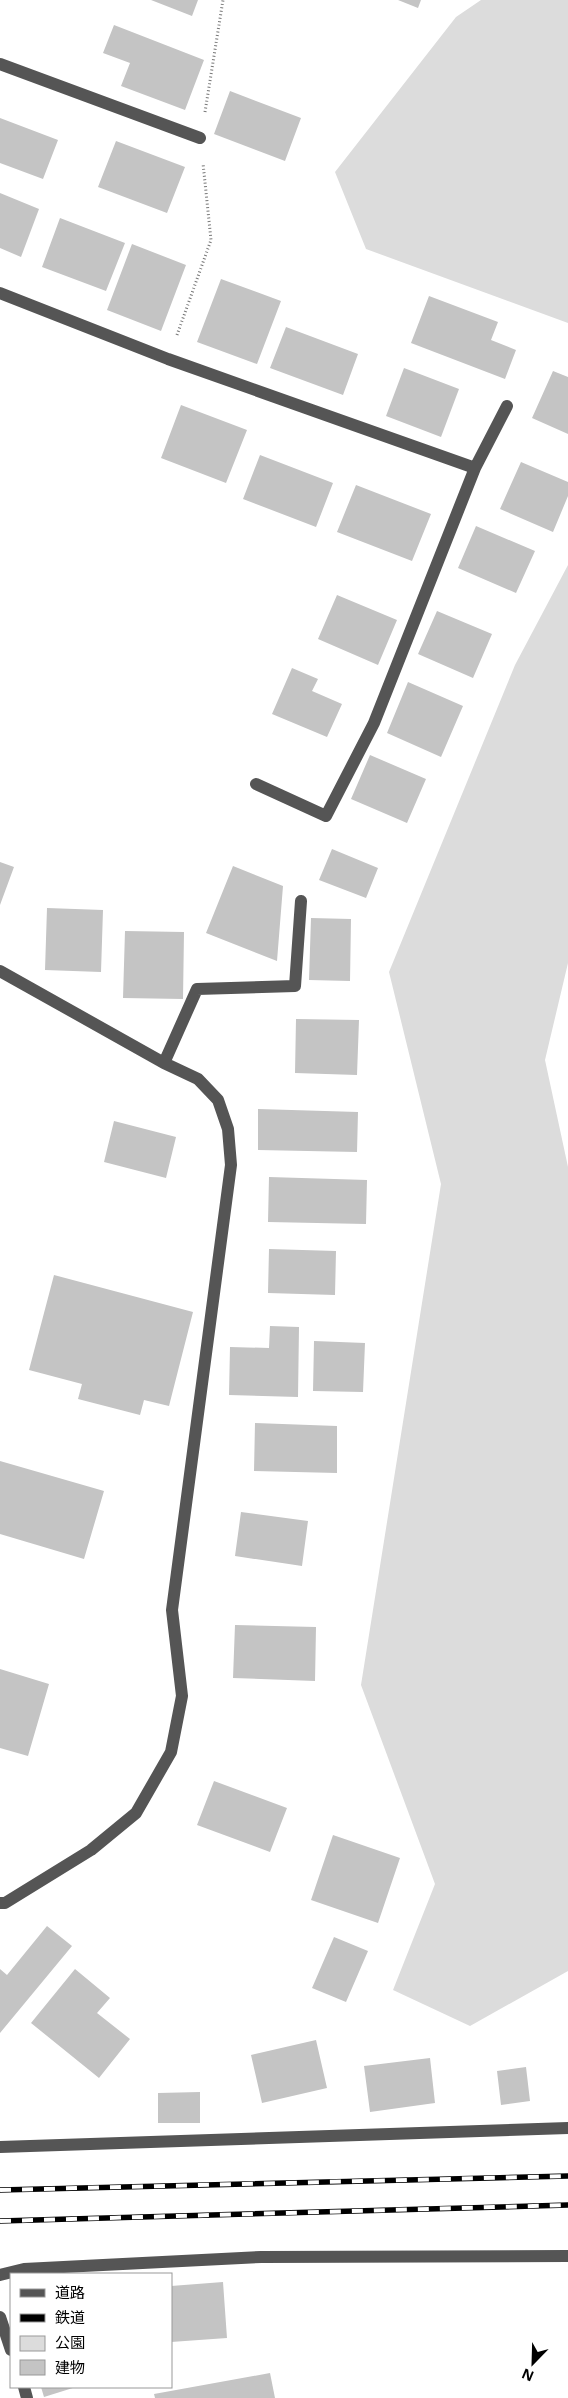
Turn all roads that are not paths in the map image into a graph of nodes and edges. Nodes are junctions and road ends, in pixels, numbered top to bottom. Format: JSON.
{"nodes":[{"id":1,"x":0,"y":64,"type":"edge"},
{"id":2,"x":200,"y":138,"type":"road end"},
{"id":3,"x":0,"y":293,"type":"edge"},
{"id":4,"x":507,"y":406,"type":"dead end"},
{"id":5,"x":475,"y":468,"type":"junction"},
{"id":6,"x":256,"y":784,"type":"dead end"},
{"id":7,"x":300,"y":901,"type":"dead end"},
{"id":8,"x":0,"y":971,"type":"edge"},
{"id":9,"x":164,"y":1063,"type":"junction"},
{"id":10,"x":0,"y":1903,"type":"edge"},
{"id":11,"x":568,"y":2128,"type":"edge"},
{"id":12,"x":0,"y":2147,"type":"edge"},
{"id":13,"x":568,"y":2256,"type":"edge"},
{"id":14,"x":0,"y":2275,"type":"edge"},
{"id":15,"x":0,"y":2317,"type":"edge"},
{"id":16,"x":10,"y":2347,"type":"edge"}],
"edges":[{"from":1,"to":2,"type":"street"},
{"from":3,"to":5,"type":"street"},
{"from":4,"to":5,"type":"street"},
{"from":5,"to":6,"type":"street"},
{"from":7,"to":9,"type":"street"},
{"from":8,"to":9,"type":"street"},
{"from":9,"to":10,"type":"street"},
{"from":11,"to":12,"type":"street"},
{"from":13,"to":14,"type":"street"},
{"from":15,"to":16,"type":"street"}]}
